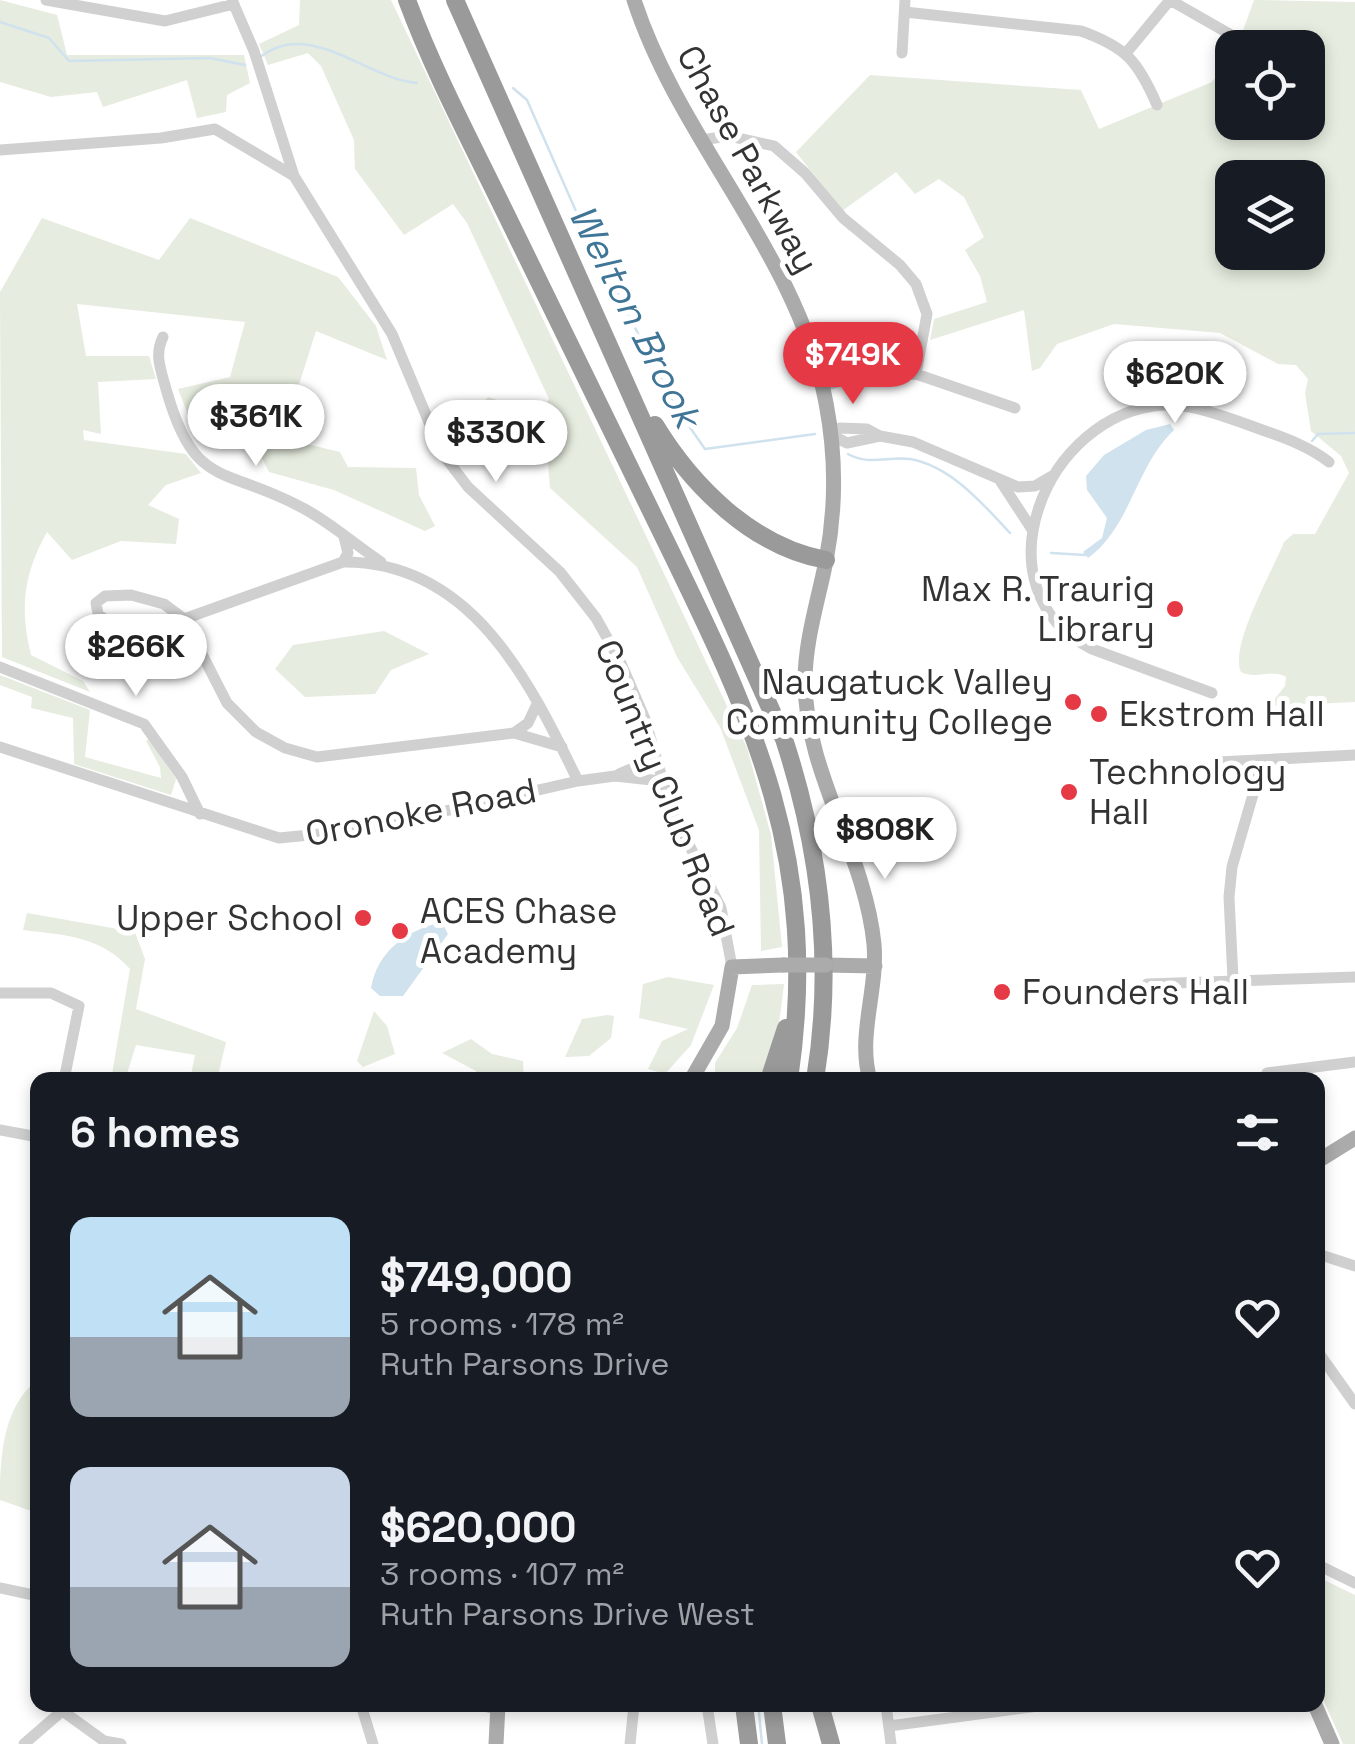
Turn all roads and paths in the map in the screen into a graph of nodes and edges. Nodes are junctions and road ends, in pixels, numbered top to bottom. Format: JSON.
{"nodes":[{"id":1,"x":46,"y":0,"type":"edge"},
{"id":2,"x":404,"y":0,"type":"edge"},
{"id":3,"x":455,"y":0,"type":"edge"},
{"id":4,"x":634,"y":0,"type":"edge"},
{"id":5,"x":1170,"y":0,"type":"edge"},
{"id":6,"x":233,"y":2,"type":"edge"},
{"id":7,"x":905,"y":6,"type":"edge"},
{"id":8,"x":1222,"y":30,"type":"edge"},
{"id":9,"x":1127,"y":52,"type":"junction"},
{"id":10,"x":902,"y":53,"type":"dead end"},
{"id":11,"x":1156,"y":105,"type":"dead end"},
{"id":12,"x":701,"y":140,"type":"junction"},
{"id":13,"x":0,"y":150,"type":"edge"},
{"id":14,"x":286,"y":150,"type":"junction"},
{"id":15,"x":270,"y":160,"type":"junction"},
{"id":16,"x":294,"y":176,"type":"junction"},
{"id":17,"x":575,"y":270,"type":"junction"},
{"id":18,"x":164,"y":337,"type":"dead end"},
{"id":19,"x":916,"y":374,"type":"junction"},
{"id":20,"x":823,"y":386,"type":"junction"},
{"id":21,"x":1015,"y":408,"type":"dead end"},
{"id":22,"x":831,"y":435,"type":"junction"},
{"id":23,"x":1329,"y":462,"type":"dead end"},
{"id":24,"x":1052,"y":476,"type":"junction"},
{"id":25,"x":1002,"y":482,"type":"junction"},
{"id":26,"x":1032,"y":530,"type":"junction"},
{"id":27,"x":344,"y":537,"type":"junction"},
{"id":28,"x":826,"y":560,"type":"junction"},
{"id":29,"x":343,"y":562,"type":"junction"},
{"id":30,"x":380,"y":562,"type":"junction"},
{"id":31,"x":184,"y":619,"type":"junction"},
{"id":32,"x":0,"y":668,"type":"edge"},
{"id":33,"x":1212,"y":694,"type":"dead end"},
{"id":34,"x":537,"y":704,"type":"junction"},
{"id":35,"x":514,"y":733,"type":"junction"},
{"id":36,"x":0,"y":747,"type":"edge"},
{"id":37,"x":562,"y":747,"type":"junction"},
{"id":38,"x":1355,"y":754,"type":"edge"},
{"id":39,"x":656,"y":758,"type":"junction"},
{"id":40,"x":1263,"y":760,"type":"junction"},
{"id":41,"x":1218,"y":762,"type":"dead end"},
{"id":42,"x":615,"y":776,"type":"junction"},
{"id":43,"x":578,"y":781,"type":"junction"},
{"id":44,"x":662,"y":781,"type":"junction"},
{"id":45,"x":200,"y":814,"type":"junction"},
{"id":46,"x":795,"y":918,"type":"junction"},
{"id":47,"x":874,"y":966,"type":"junction"},
{"id":48,"x":732,"y":968,"type":"junction"},
{"id":49,"x":1355,"y":977,"type":"edge"},
{"id":50,"x":1233,"y":980,"type":"junction"},
{"id":51,"x":1148,"y":984,"type":"dead end"},
{"id":52,"x":0,"y":993,"type":"edge"},
{"id":53,"x":1355,"y":1062,"type":"edge"},
{"id":54,"x":66,"y":1072,"type":"edge"},
{"id":55,"x":696,"y":1072,"type":"edge"},
{"id":56,"x":771,"y":1072,"type":"edge"},
{"id":57,"x":790,"y":1072,"type":"edge"},
{"id":58,"x":816,"y":1072,"type":"edge"},
{"id":59,"x":869,"y":1072,"type":"edge"},
{"id":60,"x":1275,"y":1072,"type":"edge"},
{"id":61,"x":0,"y":1130,"type":"edge"},
{"id":62,"x":30,"y":1136,"type":"edge"},
{"id":63,"x":1355,"y":1138,"type":"edge"},
{"id":64,"x":1325,"y":1157,"type":"edge"},
{"id":65,"x":1325,"y":1256,"type":"edge"},
{"id":66,"x":1355,"y":1266,"type":"edge"},
{"id":67,"x":1325,"y":1362,"type":"edge"},
{"id":68,"x":1355,"y":1404,"type":"edge"},
{"id":69,"x":1325,"y":1568,"type":"edge"},
{"id":70,"x":1355,"y":1582,"type":"edge"},
{"id":71,"x":0,"y":1588,"type":"edge"},
{"id":72,"x":30,"y":1594,"type":"edge"},
{"id":73,"x":61,"y":1712,"type":"edge"},
{"id":74,"x":71,"y":1712,"type":"edge"},
{"id":75,"x":363,"y":1712,"type":"edge"},
{"id":76,"x":498,"y":1712,"type":"edge"},
{"id":77,"x":633,"y":1712,"type":"edge"},
{"id":78,"x":708,"y":1712,"type":"edge"},
{"id":79,"x":745,"y":1712,"type":"edge"},
{"id":80,"x":774,"y":1712,"type":"edge"},
{"id":81,"x":822,"y":1712,"type":"edge"},
{"id":82,"x":887,"y":1712,"type":"edge"},
{"id":83,"x":994,"y":1712,"type":"edge"},
{"id":84,"x":1317,"y":1712,"type":"edge"},
{"id":85,"x":889,"y":1726,"type":"junction"},
{"id":86,"x":1328,"y":1742,"type":"edge"},
{"id":87,"x":24,"y":1744,"type":"edge"},
{"id":88,"x":121,"y":1744,"type":"edge"},
{"id":89,"x":374,"y":1744,"type":"edge"},
{"id":90,"x":496,"y":1744,"type":"edge"},
{"id":91,"x":630,"y":1744,"type":"edge"},
{"id":92,"x":712,"y":1744,"type":"edge"},
{"id":93,"x":750,"y":1744,"type":"edge"},
{"id":94,"x":777,"y":1744,"type":"edge"},
{"id":95,"x":831,"y":1744,"type":"edge"},
{"id":96,"x":891,"y":1744,"type":"edge"}],
"edges":[{"from":1,"to":6,"type":"street"},
{"from":2,"to":46,"type":"highway"},
{"from":3,"to":17,"type":"highway"},
{"from":4,"to":12,"type":"main road","name":"Chase Parkway"},
{"from":5,"to":8,"type":"street"},
{"from":5,"to":9,"type":"street"},
{"from":6,"to":14,"type":"street","name":"Country Club Road"},
{"from":7,"to":9,"type":"street"},
{"from":7,"to":10,"type":"street"},
{"from":9,"to":11,"type":"street"},
{"from":12,"to":19,"type":"street"},
{"from":12,"to":20,"type":"main road","name":"Chase Parkway"},
{"from":13,"to":15,"type":"street"},
{"from":14,"to":15,"type":"street"},
{"from":14,"to":16,"type":"street","name":"Country Club Road"},
{"from":15,"to":16,"type":"street"},
{"from":16,"to":39,"type":"street","name":"Country Club Road"},
{"from":17,"to":28,"type":"highway"},
{"from":17,"to":58,"type":"highway"},
{"from":18,"to":27,"type":"street"},
{"from":19,"to":20,"type":"street"},
{"from":19,"to":21,"type":"street"},
{"from":20,"to":22,"type":"main road","name":"Chase Parkway"},
{"from":22,"to":25,"type":"street"},
{"from":22,"to":28,"type":"main road","name":"Chase Parkway"},
{"from":23,"to":24,"type":"street"},
{"from":24,"to":25,"type":"street"},
{"from":24,"to":26,"type":"street"},
{"from":25,"to":26,"type":"street"},
{"from":26,"to":33,"type":"street"},
{"from":27,"to":29,"type":"street"},
{"from":27,"to":30,"type":"street"},
{"from":28,"to":47,"type":"main road","name":"Chase Parkway"},
{"from":29,"to":30,"type":"street"},
{"from":29,"to":31,"type":"street"},
{"from":30,"to":34,"type":"street"},
{"from":31,"to":31,"type":"street"},
{"from":31,"to":35,"type":"street"},
{"from":32,"to":45,"type":"street"},
{"from":34,"to":35,"type":"street"},
{"from":34,"to":37,"type":"street"},
{"from":35,"to":37,"type":"street"},
{"from":36,"to":45,"type":"street","name":"Oronoke Road"},
{"from":37,"to":43,"type":"street"},
{"from":38,"to":40,"type":"street"},
{"from":39,"to":42,"type":"street","name":"Oronoke Road"},
{"from":39,"to":44,"type":"street","name":"Country Club Road"},
{"from":40,"to":41,"type":"street"},
{"from":40,"to":50,"type":"street"},
{"from":42,"to":43,"type":"street","name":"Oronoke Road"},
{"from":42,"to":44,"type":"street","name":"Oronoke Road"},
{"from":43,"to":45,"type":"street","name":"Oronoke Road"},
{"from":44,"to":48,"type":"street","name":"Country Club Road"},
{"from":46,"to":56,"type":"highway"},
{"from":46,"to":57,"type":"highway"},
{"from":47,"to":48,"type":"main road","bridge":true},
{"from":47,"to":59,"type":"main road","name":"Chase Parkway"},
{"from":48,"to":55,"type":"main road"},
{"from":49,"to":50,"type":"street"},
{"from":50,"to":51,"type":"street"},
{"from":52,"to":54,"type":"street"},
{"from":53,"to":60,"type":"street"},
{"from":61,"to":62,"type":"street"},
{"from":63,"to":64,"type":"main road"},
{"from":65,"to":66,"type":"street"},
{"from":67,"to":68,"type":"street"},
{"from":69,"to":70,"type":"street"},
{"from":71,"to":72,"type":"street"},
{"from":73,"to":87,"type":"street"},
{"from":74,"to":88,"type":"street"},
{"from":75,"to":89,"type":"street"},
{"from":76,"to":90,"type":"main road"},
{"from":77,"to":91,"type":"street"},
{"from":78,"to":92,"type":"street"},
{"from":79,"to":93,"type":"highway"},
{"from":80,"to":94,"type":"highway"},
{"from":81,"to":95,"type":"highway"},
{"from":82,"to":85,"type":"street"},
{"from":83,"to":85,"type":"street"},
{"from":84,"to":86,"type":"main road"},
{"from":85,"to":96,"type":"street"}]}
